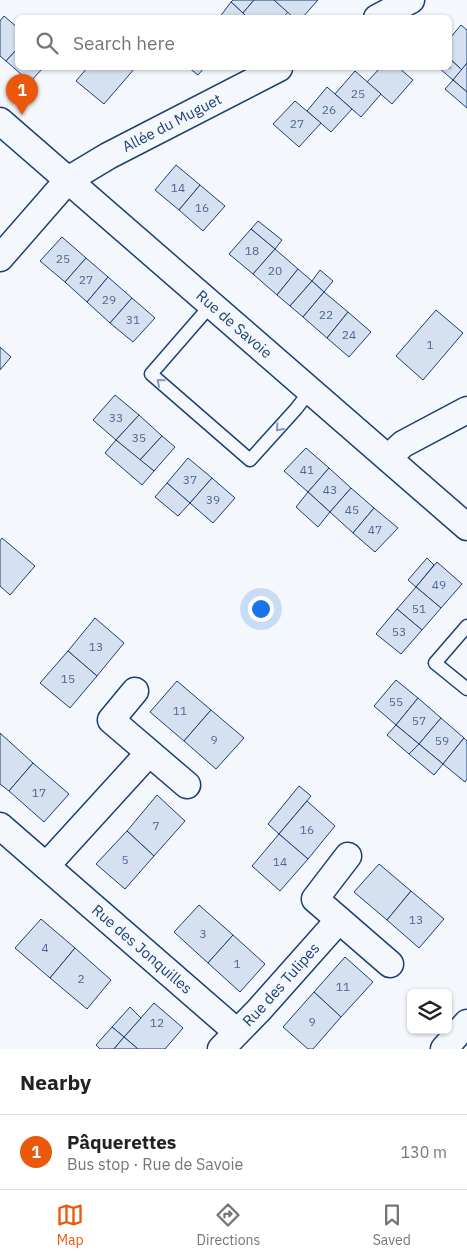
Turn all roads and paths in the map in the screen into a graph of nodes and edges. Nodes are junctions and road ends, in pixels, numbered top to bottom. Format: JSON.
{"nodes":[{"id":1,"x":410,"y":0,"type":"edge"},
{"id":2,"x":382,"y":15,"type":"edge"},
{"id":3,"x":275,"y":70,"type":"edge"},
{"id":4,"x":0,"y":122,"type":"edge"},
{"id":5,"x":68,"y":180,"type":"junction"},
{"id":6,"x":0,"y":258,"type":"edge"},
{"id":7,"x":211,"y":305,"type":"junction"},
{"id":8,"x":310,"y":391,"type":"junction"},
{"id":9,"x":467,"y":410,"type":"edge"},
{"id":10,"x":388,"y":458,"type":"junction"},
{"id":11,"x":467,"y":527,"type":"edge"},
{"id":12,"x":467,"y":626,"type":"edge"},
{"id":13,"x":467,"y":689,"type":"edge"},
{"id":14,"x":135,"y":691,"type":"dead end"},
{"id":15,"x":149,"y":753,"type":"junction"},
{"id":16,"x":187,"y":785,"type":"dead end"},
{"id":17,"x":0,"y":826,"type":"edge"},
{"id":18,"x":348,"y":856,"type":"dead end"},
{"id":19,"x":46,"y":866,"type":"junction"},
{"id":20,"x":339,"y":920,"type":"junction"},
{"id":21,"x":390,"y":964,"type":"dead end"},
{"id":22,"x":467,"y":1022,"type":"edge"},
{"id":23,"x":229,"y":1041,"type":"edge"},
{"id":24,"x":444,"y":1049,"type":"edge"}],
"edges":[{"from":1,"to":2,"type":"street"},
{"from":3,"to":5,"type":"street","name":"Allée du Muguet"},
{"from":4,"to":5,"type":"street","name":"Rue de Savoie"},
{"from":5,"to":6,"type":"street","name":"Allée du Muguet"},
{"from":5,"to":7,"type":"street","name":"Rue de Savoie"},
{"from":7,"to":8,"type":"street","name":"Rue de Savoie"},
{"from":8,"to":7,"type":"lane","one_way":true},
{"from":8,"to":10,"type":"street","name":"Rue de Savoie"},
{"from":9,"to":10,"type":"street"},
{"from":10,"to":11,"type":"street","name":"Rue de Savoie"},
{"from":12,"to":13,"type":"lane"},
{"from":14,"to":15,"type":"street"},
{"from":15,"to":16,"type":"street"},
{"from":15,"to":19,"type":"street"},
{"from":17,"to":19,"type":"street","name":"Rue des Jonquilles"},
{"from":18,"to":20,"type":"street"},
{"from":19,"to":23,"type":"street","name":"Rue des Jonquilles"},
{"from":20,"to":21,"type":"street"},
{"from":20,"to":23,"type":"street","name":"Rue des Tulipes"},
{"from":22,"to":24,"type":"street"}]}
